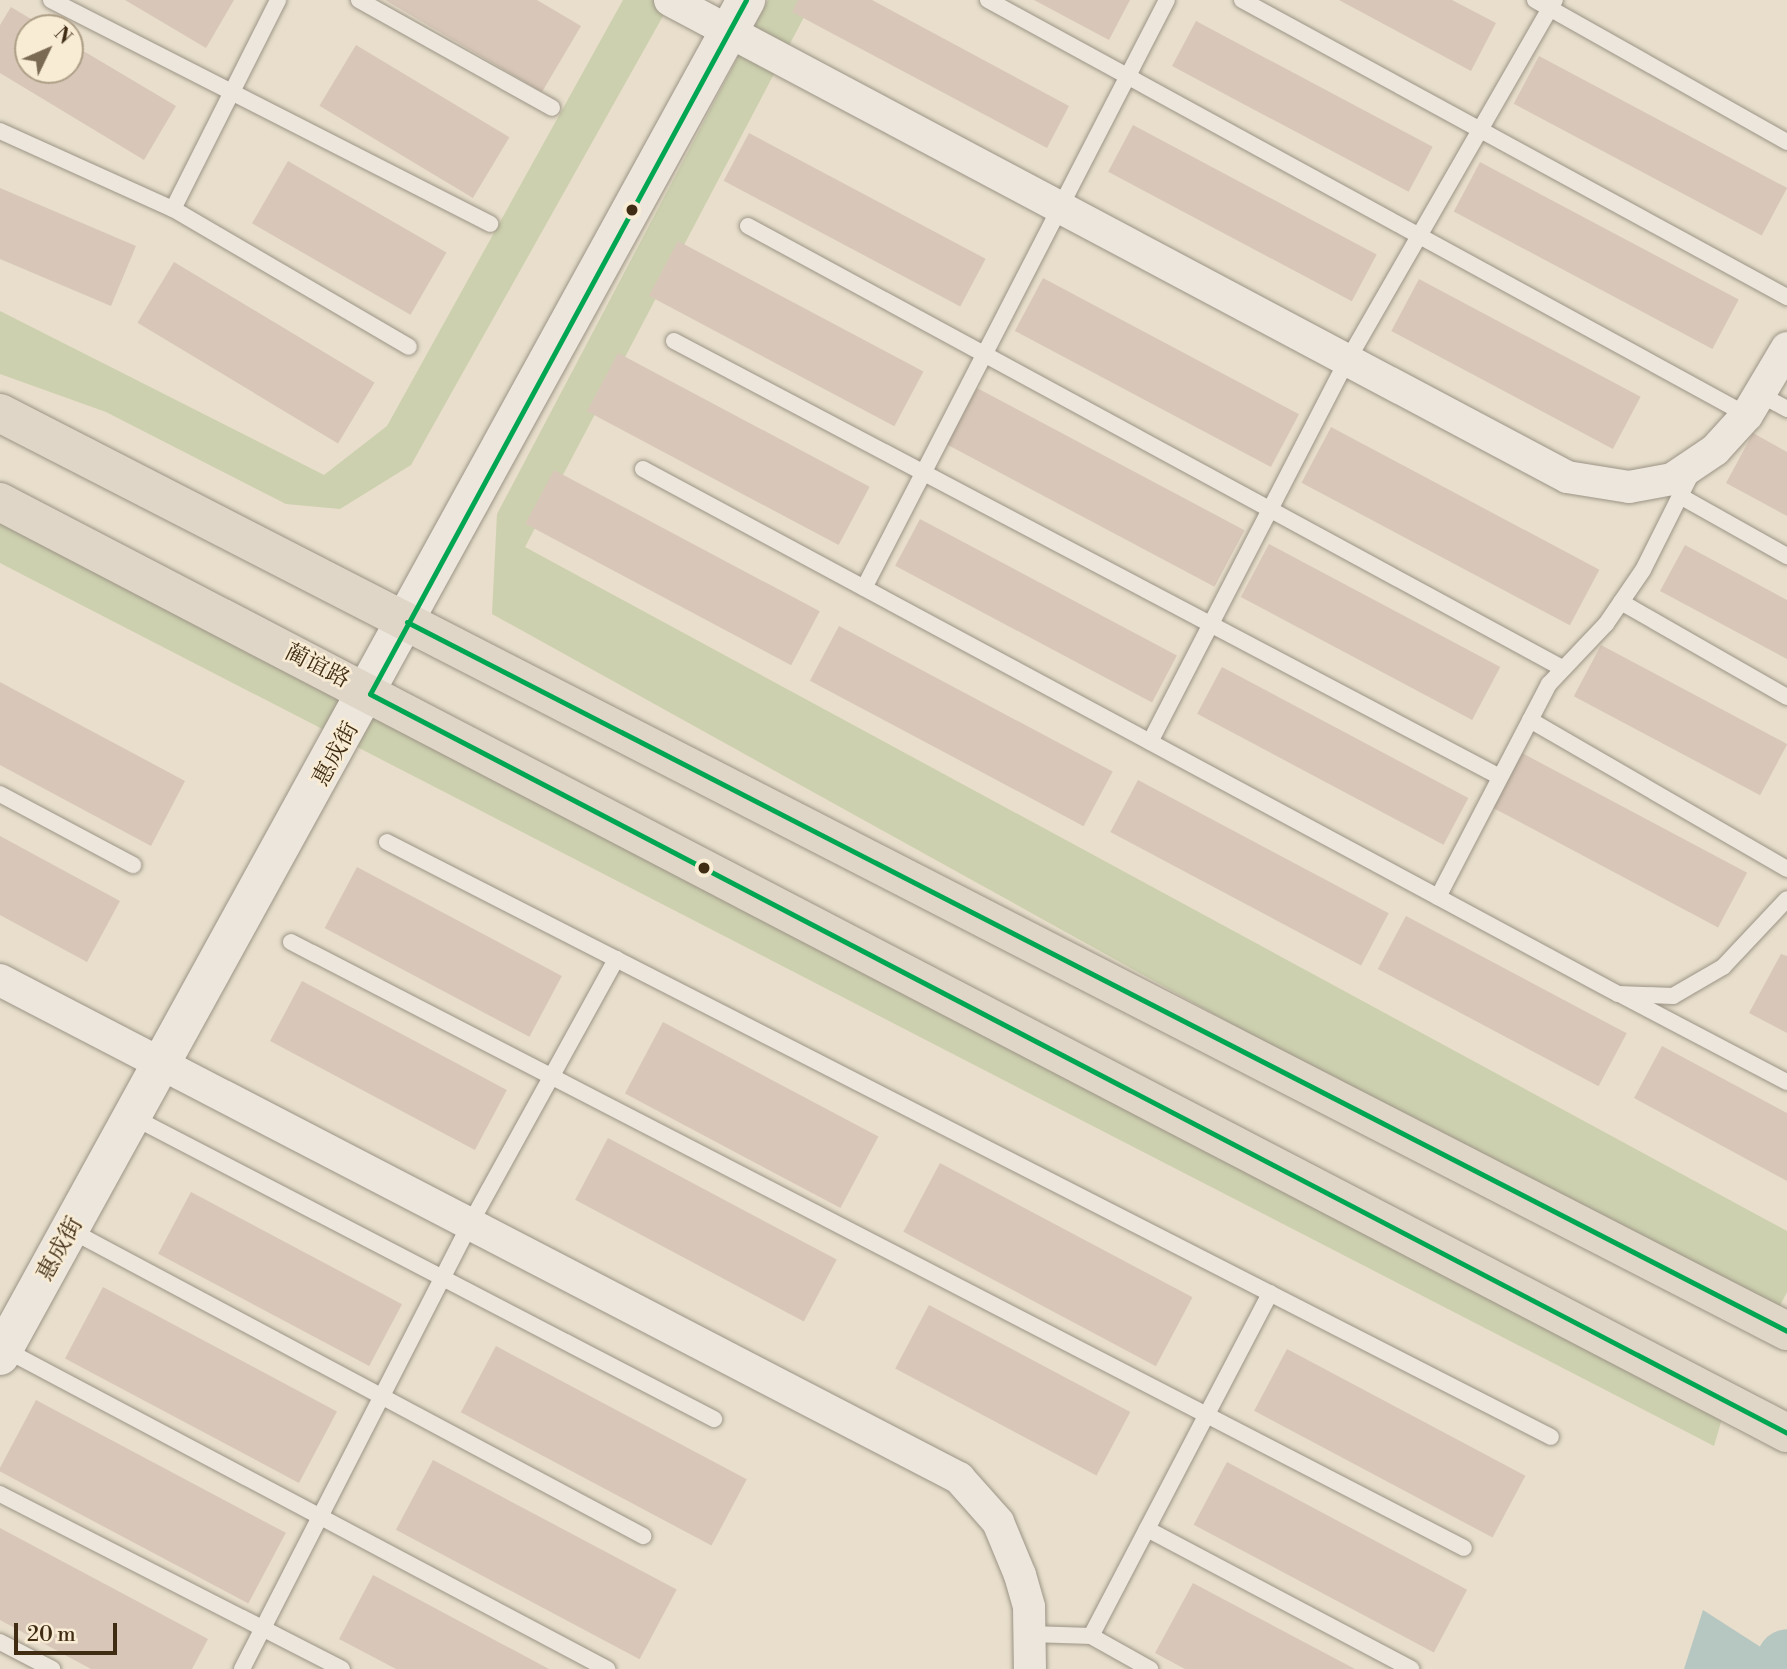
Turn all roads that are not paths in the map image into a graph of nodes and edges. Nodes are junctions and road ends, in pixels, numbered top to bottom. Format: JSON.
{"nodes":[{"id":1,"x":51,"y":0,"type":"edge"},
{"id":2,"x":278,"y":0,"type":"edge"},
{"id":3,"x":359,"y":0,"type":"edge"},
{"id":4,"x":670,"y":0,"type":"edge"},
{"id":5,"x":746,"y":0,"type":"edge"},
{"id":6,"x":988,"y":0,"type":"edge"},
{"id":7,"x":1167,"y":0,"type":"edge"},
{"id":8,"x":1242,"y":0,"type":"edge"},
{"id":9,"x":1535,"y":0,"type":"edge"},
{"id":10,"x":1553,"y":4,"type":"edge"},
{"id":11,"x":728,"y":34,"type":"junction"},
{"id":12,"x":1126,"y":76,"type":"junction"},
{"id":13,"x":230,"y":90,"type":"junction"},
{"id":14,"x":551,"y":108,"type":"dead end"},
{"id":15,"x":1481,"y":130,"type":"junction"},
{"id":16,"x":0,"y":131,"type":"edge"},
{"id":17,"x":1787,"y":142,"type":"edge"},
{"id":18,"x":173,"y":208,"type":"junction"},
{"id":19,"x":1055,"y":208,"type":"junction"},
{"id":20,"x":490,"y":224,"type":"dead end"},
{"id":21,"x":748,"y":226,"type":"dead end"},
{"id":22,"x":1420,"y":235,"type":"junction"},
{"id":23,"x":1787,"y":297,"type":"edge"},
{"id":24,"x":674,"y":341,"type":"dead end"},
{"id":25,"x":409,"y":347,"type":"dead end"},
{"id":26,"x":1787,"y":348,"type":"edge"},
{"id":27,"x":984,"y":350,"type":"junction"},
{"id":28,"x":1346,"y":363,"type":"junction"},
{"id":29,"x":1765,"y":406,"type":"edge"},
{"id":30,"x":0,"y":413,"type":"edge"},
{"id":31,"x":1696,"y":463,"type":"junction"},
{"id":32,"x":643,"y":469,"type":"dead end"},
{"id":33,"x":922,"y":471,"type":"junction"},
{"id":34,"x":1680,"y":496,"type":"junction"},
{"id":35,"x":0,"y":502,"type":"edge"},
{"id":36,"x":1270,"y":511,"type":"junction"},
{"id":37,"x":1787,"y":556,"type":"edge"},
{"id":38,"x":864,"y":588,"type":"junction"},
{"id":39,"x":1621,"y":602,"type":"junction"},
{"id":40,"x":407,"y":622,"type":"junction"},
{"id":41,"x":1211,"y":624,"type":"junction"},
{"id":42,"x":1562,"y":668,"type":"junction"},
{"id":43,"x":370,"y":694,"type":"junction"},
{"id":44,"x":1787,"y":697,"type":"edge"},
{"id":45,"x":1530,"y":720,"type":"junction"},
{"id":46,"x":1150,"y":742,"type":"junction"},
{"id":47,"x":1500,"y":777,"type":"junction"},
{"id":48,"x":0,"y":794,"type":"edge"},
{"id":49,"x":387,"y":842,"type":"dead end"},
{"id":50,"x":133,"y":865,"type":"dead end"},
{"id":51,"x":1787,"y":869,"type":"edge"},
{"id":52,"x":1438,"y":897,"type":"junction"},
{"id":53,"x":1787,"y":899,"type":"edge"},
{"id":54,"x":1780,"y":918,"type":"edge"},
{"id":55,"x":291,"y":942,"type":"dead end"},
{"id":56,"x":615,"y":959,"type":"junction"},
{"id":57,"x":0,"y":980,"type":"edge"},
{"id":58,"x":1618,"y":994,"type":"junction"},
{"id":59,"x":163,"y":1065,"type":"junction"},
{"id":60,"x":551,"y":1080,"type":"junction"},
{"id":61,"x":1787,"y":1082,"type":"edge"},
{"id":62,"x":133,"y":1117,"type":"junction"},
{"id":63,"x":470,"y":1224,"type":"junction"},
{"id":64,"x":70,"y":1230,"type":"junction"},
{"id":65,"x":446,"y":1280,"type":"junction"},
{"id":66,"x":1270,"y":1293,"type":"junction"},
{"id":67,"x":1787,"y":1331,"type":"edge"},
{"id":68,"x":2,"y":1352,"type":"edge"},
{"id":69,"x":381,"y":1396,"type":"junction"},
{"id":70,"x":715,"y":1419,"type":"dead end"},
{"id":71,"x":1787,"y":1433,"type":"edge"},
{"id":72,"x":1551,"y":1437,"type":"dead end"},
{"id":73,"x":0,"y":1494,"type":"edge"},
{"id":74,"x":319,"y":1516,"type":"junction"},
{"id":75,"x":1147,"y":1529,"type":"junction"},
{"id":76,"x":643,"y":1536,"type":"dead end"},
{"id":77,"x":1464,"y":1548,"type":"dead end"},
{"id":78,"x":264,"y":1629,"type":"junction"},
{"id":79,"x":1031,"y":1634,"type":"junction"},
{"id":80,"x":1091,"y":1636,"type":"junction"},
{"id":81,"x":0,"y":1642,"type":"edge"},
{"id":82,"x":52,"y":1669,"type":"edge"},
{"id":83,"x":243,"y":1669,"type":"edge"},
{"id":84,"x":342,"y":1669,"type":"edge"},
{"id":85,"x":607,"y":1669,"type":"edge"},
{"id":86,"x":1030,"y":1669,"type":"edge"},
{"id":87,"x":1150,"y":1669,"type":"edge"},
{"id":88,"x":1411,"y":1669,"type":"edge"}],
"edges":[{"from":1,"to":13,"type":"lane"},
{"from":2,"to":13,"type":"lane"},
{"from":3,"to":14,"type":"lane"},
{"from":4,"to":11,"type":"street"},
{"from":5,"to":11,"type":"street","name":"惠成街"},
{"from":6,"to":12,"type":"lane"},
{"from":7,"to":12,"type":"lane"},
{"from":8,"to":15,"type":"lane"},
{"from":9,"to":10,"type":"lane"},
{"from":10,"to":15,"type":"lane"},
{"from":10,"to":17,"type":"lane"},
{"from":11,"to":19,"type":"street"},
{"from":11,"to":40,"type":"street","name":"惠成街"},
{"from":12,"to":19,"type":"lane"},
{"from":12,"to":22,"type":"lane"},
{"from":13,"to":18,"type":"lane"},
{"from":13,"to":20,"type":"lane"},
{"from":15,"to":22,"type":"lane"},
{"from":15,"to":23,"type":"lane"},
{"from":16,"to":18,"type":"lane"},
{"from":18,"to":25,"type":"lane"},
{"from":19,"to":27,"type":"lane"},
{"from":19,"to":28,"type":"street"},
{"from":21,"to":27,"type":"lane"},
{"from":22,"to":28,"type":"lane"},
{"from":22,"to":29,"type":"lane"},
{"from":24,"to":33,"type":"lane"},
{"from":26,"to":29,"type":"street"},
{"from":27,"to":33,"type":"lane"},
{"from":27,"to":36,"type":"lane"},
{"from":28,"to":31,"type":"street"},
{"from":28,"to":36,"type":"lane"},
{"from":29,"to":31,"type":"street"},
{"from":30,"to":40,"type":"main road"},
{"from":31,"to":34,"type":"lane"},
{"from":32,"to":38,"type":"lane"},
{"from":33,"to":38,"type":"lane"},
{"from":33,"to":41,"type":"lane"},
{"from":34,"to":37,"type":"lane"},
{"from":34,"to":39,"type":"lane"},
{"from":35,"to":43,"type":"main road","name":"蔺谊路"},
{"from":36,"to":41,"type":"lane"},
{"from":36,"to":42,"type":"lane"},
{"from":38,"to":46,"type":"lane"},
{"from":39,"to":42,"type":"lane"},
{"from":39,"to":44,"type":"lane"},
{"from":40,"to":43,"type":"street","name":"惠成街"},
{"from":40,"to":67,"type":"main road"},
{"from":41,"to":46,"type":"lane"},
{"from":41,"to":47,"type":"lane"},
{"from":42,"to":45,"type":"lane"},
{"from":43,"to":59,"type":"street","name":"惠成街"},
{"from":43,"to":71,"type":"main road","name":"蔺谊路"},
{"from":45,"to":47,"type":"lane"},
{"from":45,"to":51,"type":"lane"},
{"from":46,"to":52,"type":"lane"},
{"from":47,"to":52,"type":"lane"},
{"from":48,"to":50,"type":"lane"},
{"from":49,"to":56,"type":"lane"},
{"from":52,"to":58,"type":"lane"},
{"from":53,"to":54,"type":"lane"},
{"from":54,"to":58,"type":"lane"},
{"from":55,"to":60,"type":"lane"},
{"from":56,"to":60,"type":"lane"},
{"from":56,"to":66,"type":"lane"},
{"from":57,"to":59,"type":"street"},
{"from":58,"to":61,"type":"lane"},
{"from":59,"to":62,"type":"street","name":"惠成街"},
{"from":59,"to":63,"type":"street"},
{"from":60,"to":63,"type":"lane"},
{"from":60,"to":77,"type":"lane"},
{"from":62,"to":64,"type":"street","name":"惠成街"},
{"from":62,"to":65,"type":"lane"},
{"from":63,"to":65,"type":"lane"},
{"from":63,"to":79,"type":"street"},
{"from":64,"to":68,"type":"street","name":"惠成街"},
{"from":64,"to":69,"type":"lane"},
{"from":65,"to":69,"type":"lane"},
{"from":65,"to":70,"type":"lane"},
{"from":66,"to":72,"type":"lane"},
{"from":66,"to":75,"type":"lane"},
{"from":68,"to":74,"type":"lane"},
{"from":69,"to":74,"type":"lane"},
{"from":69,"to":76,"type":"lane"},
{"from":73,"to":78,"type":"lane"},
{"from":74,"to":78,"type":"lane"},
{"from":74,"to":85,"type":"lane"},
{"from":75,"to":80,"type":"lane"},
{"from":75,"to":88,"type":"lane"},
{"from":78,"to":83,"type":"lane"},
{"from":78,"to":84,"type":"lane"},
{"from":79,"to":80,"type":"lane"},
{"from":79,"to":86,"type":"street"},
{"from":80,"to":87,"type":"lane"},
{"from":81,"to":82,"type":"lane"}]}
